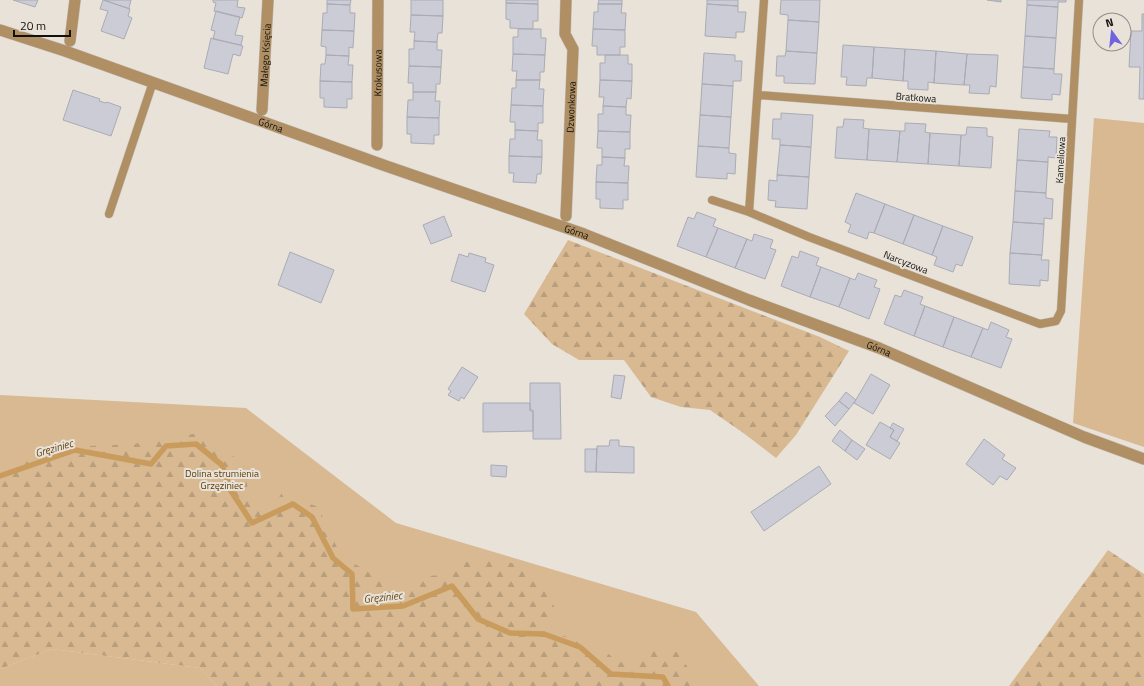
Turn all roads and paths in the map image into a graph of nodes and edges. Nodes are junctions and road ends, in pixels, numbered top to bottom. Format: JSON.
{"nodes":[{"id":1,"x":75,"y":0,"type":"edge"},
{"id":2,"x":268,"y":0,"type":"edge"},
{"id":3,"x":378,"y":0,"type":"edge"},
{"id":4,"x":566,"y":0,"type":"edge"},
{"id":5,"x":764,"y":0,"type":"edge"},
{"id":6,"x":1079,"y":0,"type":"edge"},
{"id":7,"x":0,"y":30,"type":"edge"},
{"id":8,"x":70,"y":41,"type":"dead end"},
{"id":9,"x":153,"y":82,"type":"junction"},
{"id":10,"x":758,"y":95,"type":"junction"},
{"id":11,"x":262,"y":110,"type":"dead end"},
{"id":12,"x":1072,"y":119,"type":"junction"},
{"id":13,"x":378,"y":145,"type":"dead end"},
{"id":14,"x":712,"y":200,"type":"dead end"},
{"id":15,"x":749,"y":212,"type":"junction"},
{"id":16,"x":109,"y":214,"type":"dead end"},
{"id":17,"x":566,"y":216,"type":"dead end"},
{"id":18,"x":1056,"y":321,"type":"joint"},
{"id":19,"x":1144,"y":459,"type":"edge"}],
"edges":[{"from":1,"to":8,"type":"street"},
{"from":2,"to":11,"type":"street","name":"Małego Księcia"},
{"from":3,"to":13,"type":"street","name":"Krokusowa"},
{"from":4,"to":17,"type":"street","name":"Dzwonkowa"},
{"from":5,"to":10,"type":"lane"},
{"from":6,"to":12,"type":"lane","name":"Kameliowa"},
{"from":7,"to":9,"type":"street","name":"Górna"},
{"from":9,"to":16,"type":"lane"},
{"from":9,"to":19,"type":"street","name":"Górna"},
{"from":10,"to":12,"type":"lane","name":"Bratkowa"},
{"from":10,"to":15,"type":"lane"},
{"from":12,"to":18,"type":"lane","name":"Kameliowa"},
{"from":14,"to":15,"type":"lane","name":"Narcyzowa"},
{"from":15,"to":18,"type":"lane","name":"Narcyzowa"}]}
